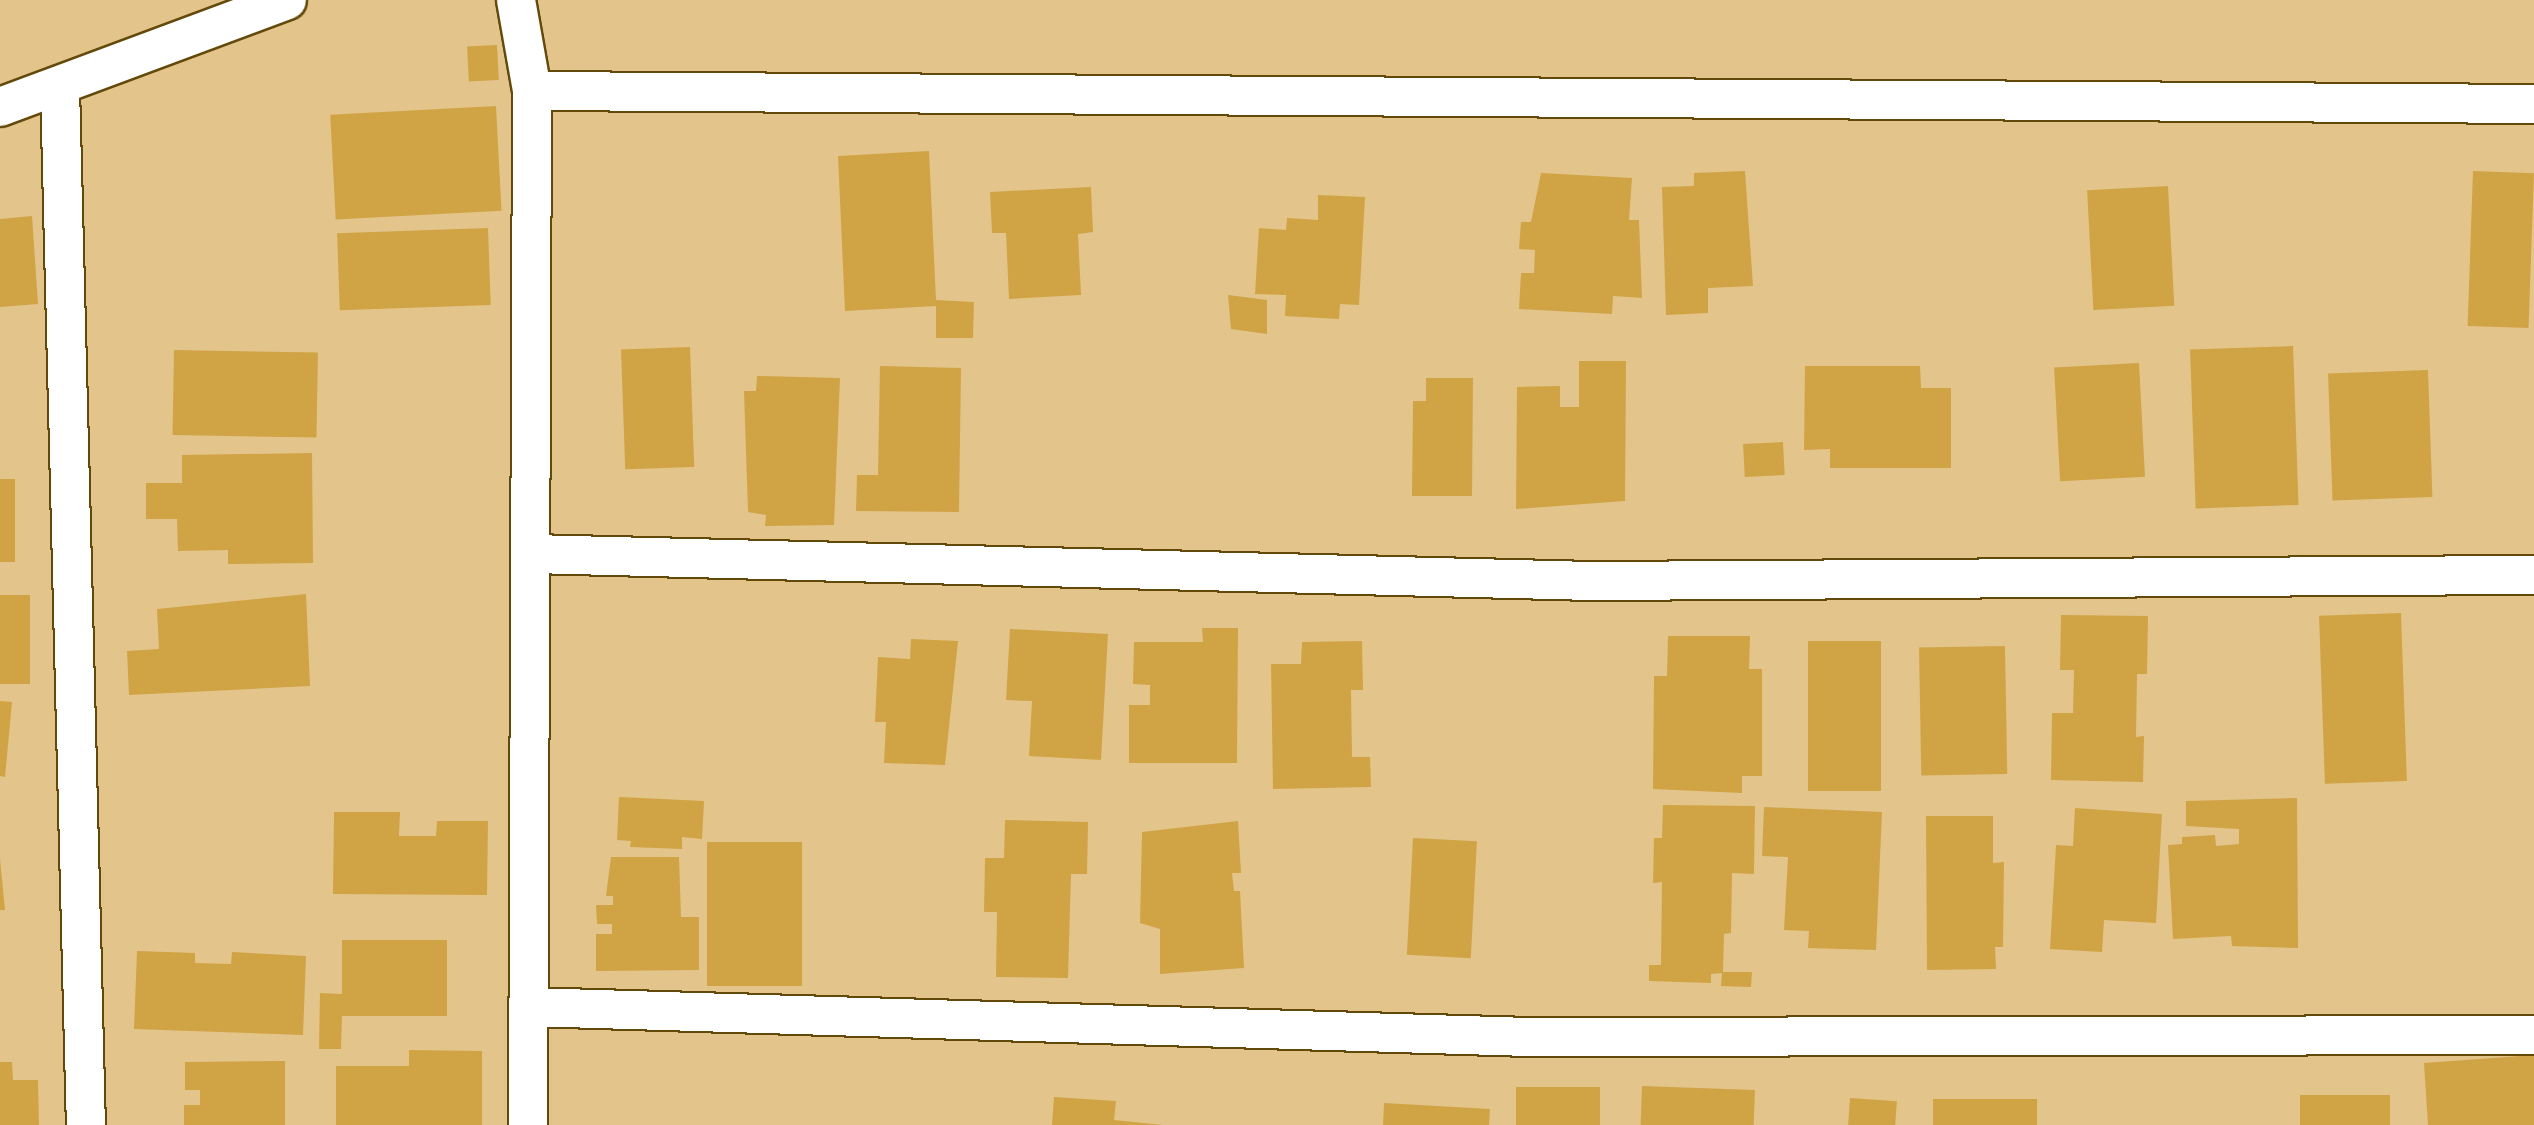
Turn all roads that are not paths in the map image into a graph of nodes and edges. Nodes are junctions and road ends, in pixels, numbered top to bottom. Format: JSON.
{"nodes":[{"id":1,"x":287,"y":0,"type":"edge"},
{"id":2,"x":516,"y":0,"type":"edge"},
{"id":3,"x":60,"y":87,"type":"junction"},
{"id":4,"x":532,"y":91,"type":"junction"},
{"id":5,"x":2534,"y":104,"type":"edge"},
{"id":6,"x":0,"y":107,"type":"edge"},
{"id":7,"x":532,"y":554,"type":"junction"},
{"id":8,"x":2534,"y":575,"type":"edge"},
{"id":9,"x":530,"y":1007,"type":"junction"},
{"id":10,"x":2534,"y":1035,"type":"edge"},
{"id":11,"x":86,"y":1125,"type":"edge"},
{"id":12,"x":528,"y":1125,"type":"edge"}],
"edges":[{"from":1,"to":3,"type":"street"},
{"from":2,"to":4,"type":"street"},
{"from":3,"to":6,"type":"street"},
{"from":3,"to":11,"type":"street"},
{"from":4,"to":5,"type":"street"},
{"from":4,"to":7,"type":"street"},
{"from":7,"to":8,"type":"street"},
{"from":7,"to":9,"type":"street"},
{"from":9,"to":10,"type":"street"},
{"from":9,"to":12,"type":"street"}]}
